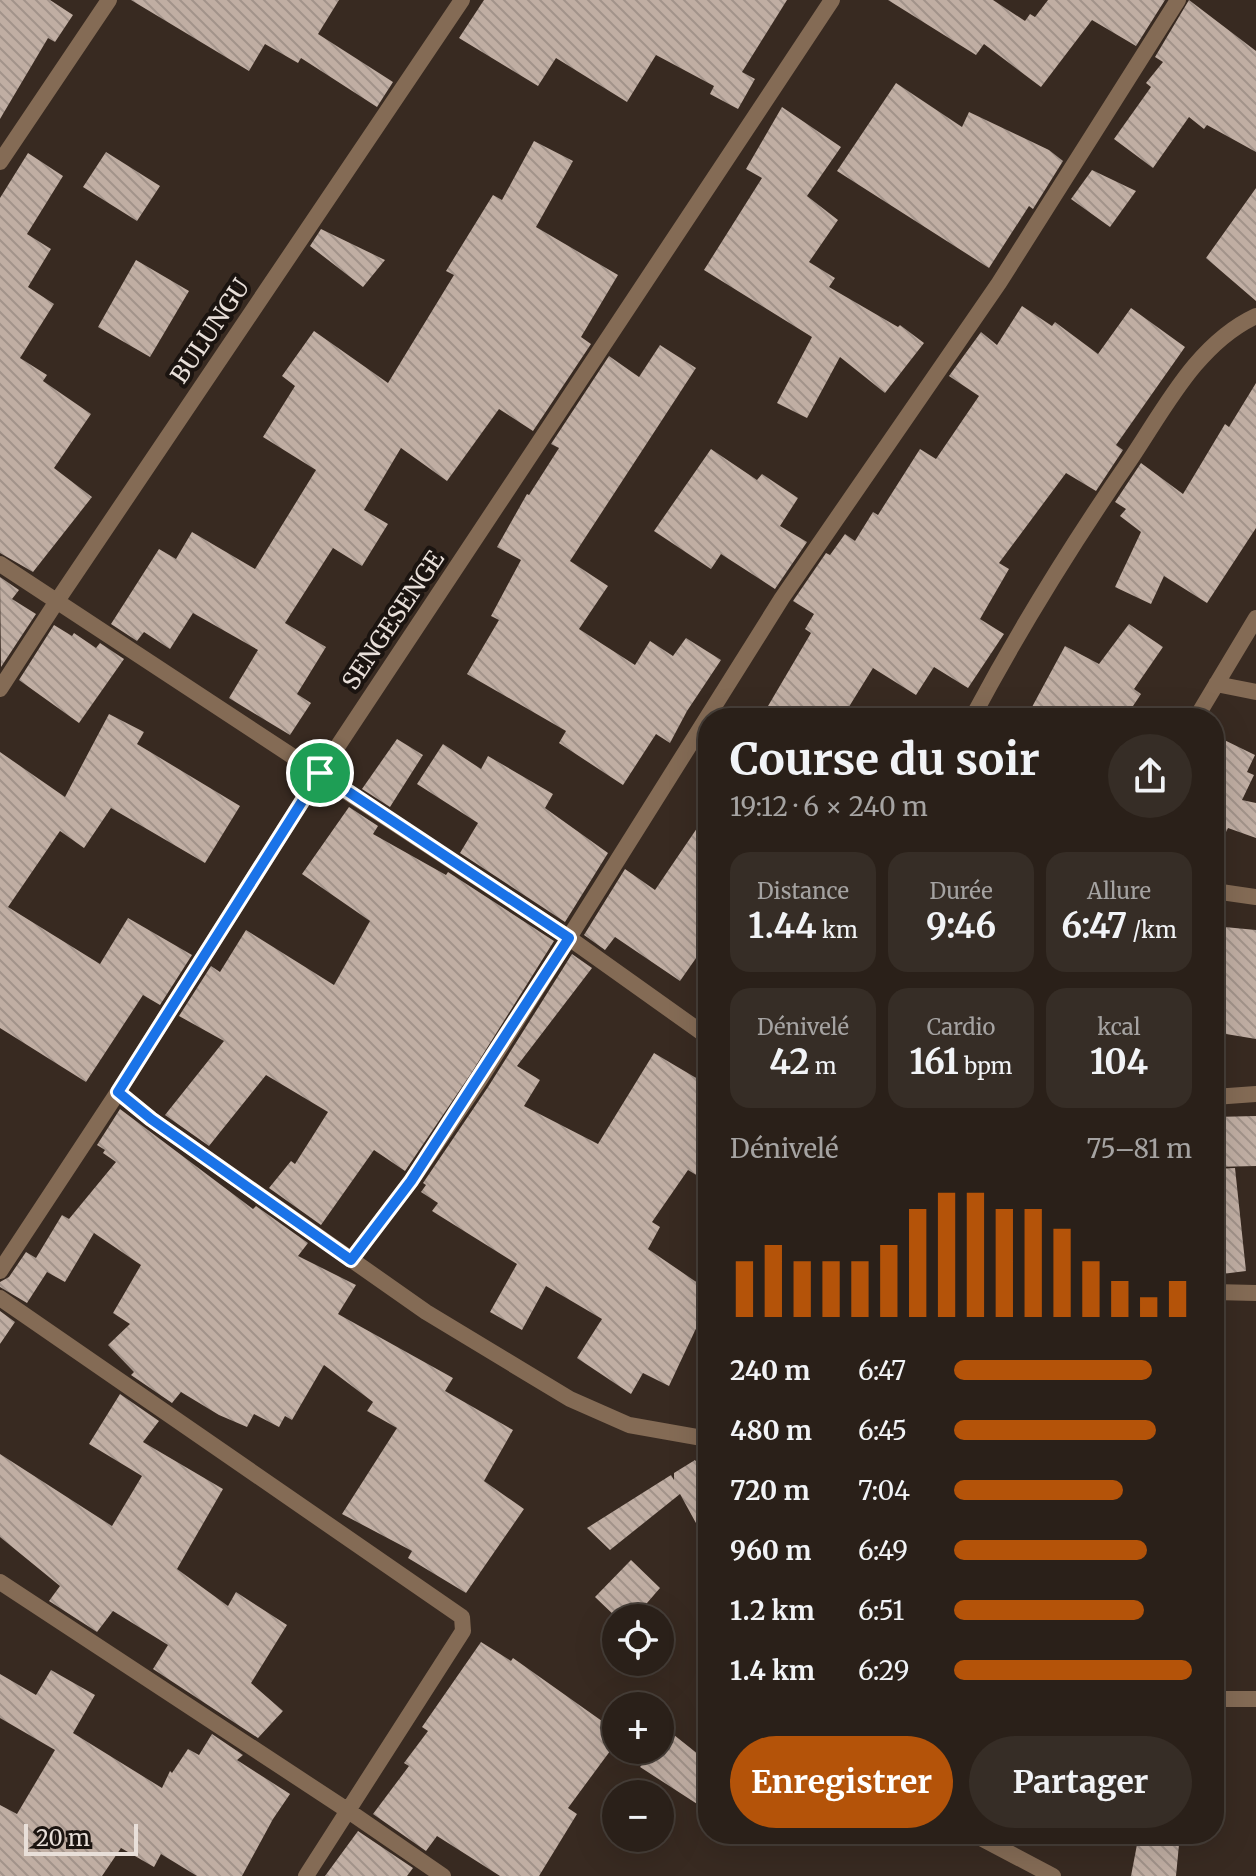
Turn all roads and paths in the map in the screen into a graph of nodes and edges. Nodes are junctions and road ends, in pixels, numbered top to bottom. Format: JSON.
{"nodes":[{"id":1,"x":109,"y":0,"type":"edge"},
{"id":2,"x":462,"y":0,"type":"edge"},
{"id":3,"x":832,"y":0,"type":"edge"},
{"id":4,"x":1178,"y":0,"type":"edge"},
{"id":5,"x":0,"y":162,"type":"edge"},
{"id":6,"x":1256,"y":316,"type":"edge"},
{"id":7,"x":0,"y":564,"type":"edge"},
{"id":8,"x":57,"y":601,"type":"junction"},
{"id":9,"x":1256,"y":618,"type":"edge"},
{"id":10,"x":1216,"y":684,"type":"junction"},
{"id":11,"x":0,"y":689,"type":"edge"},
{"id":12,"x":1256,"y":692,"type":"edge"},
{"id":13,"x":713,"y":708,"type":"edge"},
{"id":14,"x":978,"y":708,"type":"edge"},
{"id":15,"x":1202,"y":708,"type":"edge"},
{"id":16,"x":698,"y":732,"type":"edge"},
{"id":17,"x":320,"y":773,"type":"junction"},
{"id":18,"x":1224,"y":892,"type":"edge"},
{"id":19,"x":1256,"y":897,"type":"edge"},
{"id":20,"x":569,"y":938,"type":"junction"},
{"id":21,"x":698,"y":1030,"type":"edge"},
{"id":22,"x":118,"y":1092,"type":"junction"},
{"id":23,"x":1256,"y":1094,"type":"edge"},
{"id":24,"x":1224,"y":1096,"type":"edge"},
{"id":25,"x":351,"y":1260,"type":"junction"},
{"id":26,"x":0,"y":1271,"type":"edge"},
{"id":27,"x":1224,"y":1292,"type":"edge"},
{"id":28,"x":1256,"y":1293,"type":"edge"},
{"id":29,"x":0,"y":1298,"type":"edge"},
{"id":30,"x":698,"y":1437,"type":"edge"},
{"id":31,"x":0,"y":1582,"type":"edge"},
{"id":32,"x":1224,"y":1699,"type":"edge"},
{"id":33,"x":1256,"y":1699,"type":"edge"},
{"id":34,"x":347,"y":1810,"type":"junction"},
{"id":35,"x":992,"y":1844,"type":"edge"},
{"id":36,"x":306,"y":1876,"type":"edge"},
{"id":37,"x":443,"y":1876,"type":"edge"},
{"id":38,"x":1053,"y":1876,"type":"edge"}],
"edges":[{"from":1,"to":5,"type":"street"},
{"from":2,"to":8,"type":"street","name":"BULUNGU"},
{"from":3,"to":17,"type":"street","name":"SENGESENGE"},
{"from":4,"to":13,"type":"street"},
{"from":6,"to":14,"type":"street"},
{"from":7,"to":8,"type":"street"},
{"from":8,"to":11,"type":"street","name":"BULUNGU"},
{"from":8,"to":17,"type":"street"},
{"from":9,"to":10,"type":"street"},
{"from":10,"to":12,"type":"street"},
{"from":10,"to":15,"type":"street"},
{"from":16,"to":20,"type":"street"},
{"from":17,"to":20,"type":"street"},
{"from":17,"to":22,"type":"street","name":"SENGESENGE"},
{"from":18,"to":19,"type":"street"},
{"from":20,"to":21,"type":"street"},
{"from":20,"to":25,"type":"street"},
{"from":22,"to":25,"type":"street"},
{"from":22,"to":26,"type":"street","name":"SENGESENGE"},
{"from":23,"to":24,"type":"street"},
{"from":25,"to":30,"type":"street"},
{"from":27,"to":28,"type":"street"},
{"from":29,"to":34,"type":"street"},
{"from":31,"to":34,"type":"street"},
{"from":32,"to":33,"type":"street"},
{"from":34,"to":36,"type":"street"},
{"from":34,"to":37,"type":"street"},
{"from":35,"to":38,"type":"street"}]}
